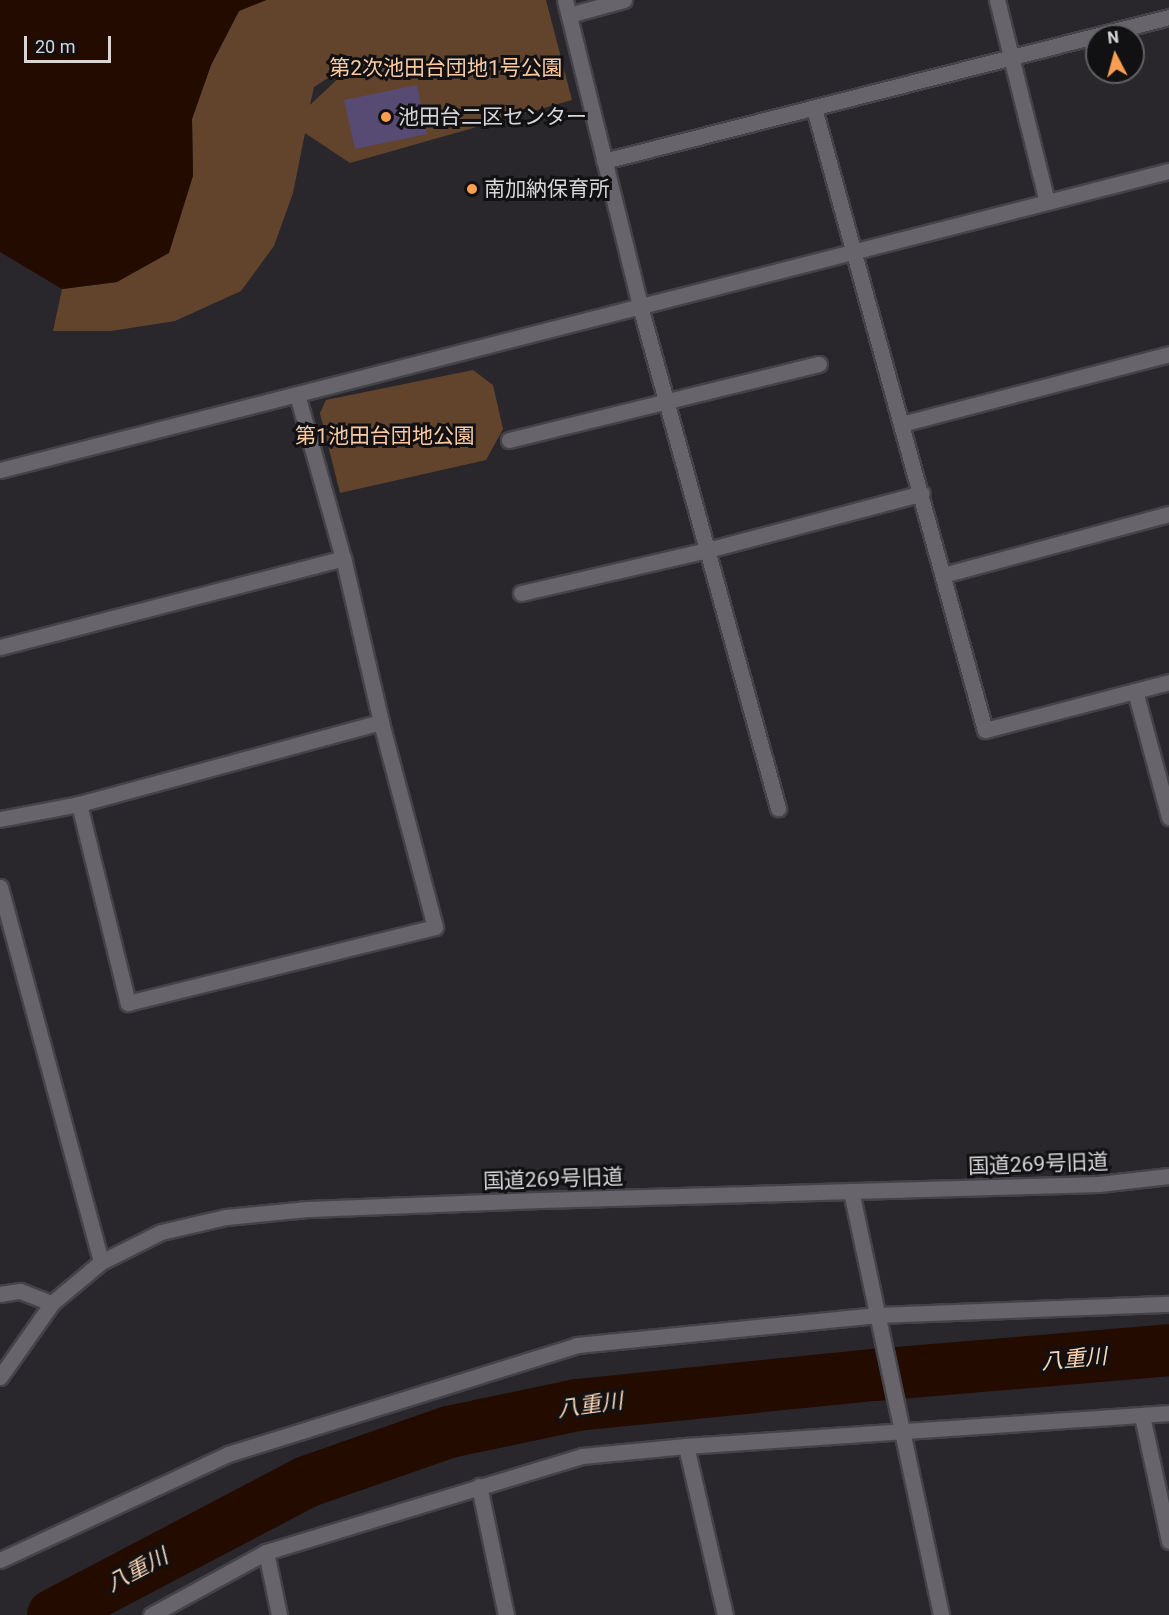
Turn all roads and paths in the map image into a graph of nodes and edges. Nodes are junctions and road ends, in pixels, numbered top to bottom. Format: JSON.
{"nodes":[{"id":1,"x":624,"y":0,"type":"edge"},
{"id":2,"x":997,"y":0,"type":"edge"},
{"id":3,"x":567,"y":7,"type":"edge"},
{"id":4,"x":1169,"y":17,"type":"edge"},
{"id":5,"x":1011,"y":58,"type":"junction"},
{"id":6,"x":814,"y":108,"type":"junction"},
{"id":7,"x":604,"y":161,"type":"junction"},
{"id":8,"x":1169,"y":171,"type":"edge"},
{"id":9,"x":1047,"y":202,"type":"junction"},
{"id":10,"x":854,"y":251,"type":"junction"},
{"id":11,"x":640,"y":306,"type":"junction"},
{"id":12,"x":1169,"y":354,"type":"edge"},
{"id":13,"x":819,"y":364,"type":"dead end"},
{"id":14,"x":297,"y":394,"type":"junction"},
{"id":15,"x":666,"y":401,"type":"junction"},
{"id":16,"x":901,"y":424,"type":"junction"},
{"id":17,"x":509,"y":440,"type":"dead end"},
{"id":18,"x":0,"y":470,"type":"edge"},
{"id":19,"x":922,"y":493,"type":"junction"},
{"id":20,"x":1169,"y":514,"type":"edge"},
{"id":21,"x":707,"y":550,"type":"junction"},
{"id":22,"x":343,"y":558,"type":"junction"},
{"id":23,"x":943,"y":575,"type":"junction"},
{"id":24,"x":521,"y":593,"type":"dead end"},
{"id":25,"x":0,"y":647,"type":"edge"},
{"id":26,"x":1169,"y":682,"type":"edge"},
{"id":27,"x":1135,"y":691,"type":"junction"},
{"id":28,"x":381,"y":722,"type":"junction"},
{"id":29,"x":79,"y":804,"type":"junction"},
{"id":30,"x":778,"y":808,"type":"dead end"},
{"id":31,"x":1169,"y":817,"type":"edge"},
{"id":32,"x":0,"y":819,"type":"edge"},
{"id":33,"x":0,"y":886,"type":"edge"},
{"id":34,"x":1169,"y":1176,"type":"edge"},
{"id":35,"x":850,"y":1191,"type":"junction"},
{"id":36,"x":101,"y":1262,"type":"junction"},
{"id":37,"x":0,"y":1294,"type":"edge"},
{"id":38,"x":52,"y":1303,"type":"junction"},
{"id":39,"x":1169,"y":1304,"type":"edge"},
{"id":40,"x":878,"y":1315,"type":"junction"},
{"id":41,"x":0,"y":1377,"type":"edge"},
{"id":42,"x":1169,"y":1413,"type":"edge"},
{"id":43,"x":1142,"y":1416,"type":"junction"},
{"id":44,"x":902,"y":1432,"type":"junction"},
{"id":45,"x":686,"y":1446,"type":"junction"},
{"id":46,"x":478,"y":1486,"type":"junction"},
{"id":47,"x":1169,"y":1541,"type":"edge"},
{"id":48,"x":266,"y":1552,"type":"junction"},
{"id":49,"x":0,"y":1560,"type":"edge"},
{"id":50,"x":151,"y":1615,"type":"edge"},
{"id":51,"x":279,"y":1615,"type":"edge"},
{"id":52,"x":506,"y":1615,"type":"edge"},
{"id":53,"x":724,"y":1615,"type":"edge"},
{"id":54,"x":941,"y":1615,"type":"edge"}],
"edges":[{"from":1,"to":3,"type":"street"},
{"from":2,"to":5,"type":"street"},
{"from":3,"to":7,"type":"street"},
{"from":4,"to":5,"type":"street"},
{"from":5,"to":6,"type":"street"},
{"from":5,"to":9,"type":"street"},
{"from":6,"to":7,"type":"street"},
{"from":6,"to":10,"type":"street"},
{"from":7,"to":11,"type":"street"},
{"from":8,"to":9,"type":"street"},
{"from":9,"to":10,"type":"street"},
{"from":10,"to":11,"type":"street"},
{"from":10,"to":16,"type":"street"},
{"from":11,"to":14,"type":"street"},
{"from":11,"to":15,"type":"street"},
{"from":12,"to":16,"type":"street"},
{"from":13,"to":15,"type":"street"},
{"from":14,"to":18,"type":"street"},
{"from":14,"to":22,"type":"street"},
{"from":15,"to":17,"type":"street"},
{"from":15,"to":21,"type":"street"},
{"from":16,"to":19,"type":"street"},
{"from":19,"to":21,"type":"street"},
{"from":19,"to":23,"type":"street"},
{"from":20,"to":23,"type":"street"},
{"from":21,"to":24,"type":"street"},
{"from":21,"to":30,"type":"street"},
{"from":22,"to":25,"type":"street"},
{"from":22,"to":28,"type":"street"},
{"from":23,"to":27,"type":"street"},
{"from":26,"to":27,"type":"street"},
{"from":27,"to":31,"type":"street"},
{"from":28,"to":29,"type":"street"},
{"from":28,"to":29,"type":"street"},
{"from":29,"to":32,"type":"street"},
{"from":33,"to":36,"type":"street"},
{"from":34,"to":35,"type":"street","name":"国道269号旧道"},
{"from":35,"to":36,"type":"street","name":"国道269号旧道"},
{"from":35,"to":40,"type":"street"},
{"from":36,"to":38,"type":"street","name":"国道269号旧道"},
{"from":37,"to":38,"type":"street"},
{"from":38,"to":41,"type":"street","name":"国道269号旧道"},
{"from":39,"to":40,"type":"street"},
{"from":40,"to":44,"type":"street"},
{"from":40,"to":49,"type":"street"},
{"from":42,"to":43,"type":"street"},
{"from":43,"to":44,"type":"street"},
{"from":43,"to":47,"type":"street"},
{"from":44,"to":45,"type":"street"},
{"from":44,"to":54,"type":"street"},
{"from":45,"to":46,"type":"street"},
{"from":45,"to":53,"type":"street"},
{"from":46,"to":48,"type":"street"},
{"from":46,"to":52,"type":"street"},
{"from":48,"to":50,"type":"street"},
{"from":48,"to":51,"type":"street"}]}
